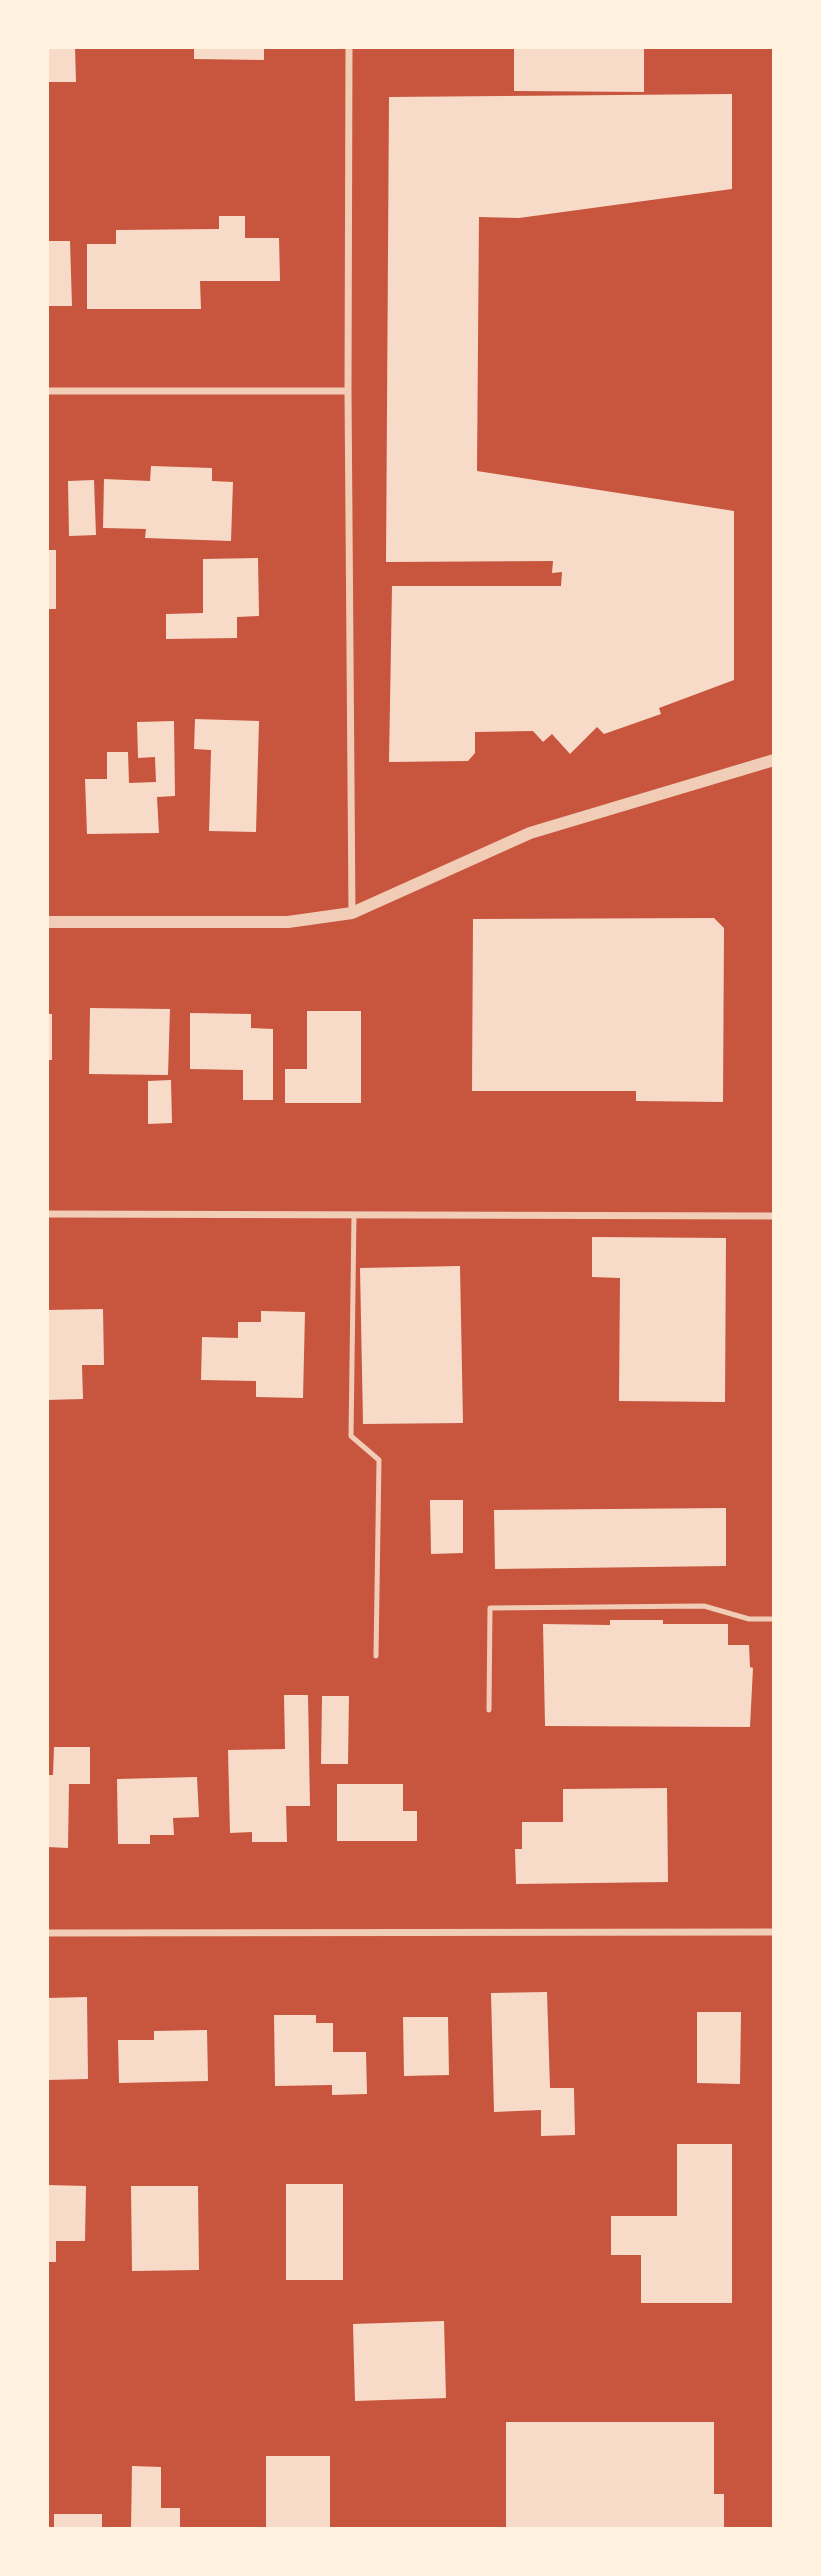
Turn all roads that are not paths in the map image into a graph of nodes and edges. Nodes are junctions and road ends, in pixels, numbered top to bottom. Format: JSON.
{"nodes":[{"id":1,"x":349,"y":47,"type":"edge"},
{"id":2,"x":47,"y":391,"type":"edge"},
{"id":3,"x":348,"y":391,"type":"junction"},
{"id":4,"x":774,"y":760,"type":"edge"},
{"id":5,"x":352,"y":914,"type":"junction"},
{"id":6,"x":47,"y":922,"type":"edge"},
{"id":7,"x":47,"y":1214,"type":"edge"},
{"id":8,"x":354,"y":1215,"type":"junction"},
{"id":9,"x":774,"y":1216,"type":"edge"},
{"id":10,"x":774,"y":1619,"type":"edge"},
{"id":11,"x":376,"y":1656,"type":"dead end"},
{"id":12,"x":489,"y":1710,"type":"dead end"},
{"id":13,"x":774,"y":1932,"type":"edge"},
{"id":14,"x":47,"y":1933,"type":"edge"}],
"edges":[{"from":1,"to":3,"type":"street"},
{"from":2,"to":3,"type":"street"},
{"from":3,"to":5,"type":"street"},
{"from":4,"to":5,"type":"street"},
{"from":5,"to":6,"type":"street"},
{"from":7,"to":8,"type":"street"},
{"from":8,"to":9,"type":"street"},
{"from":8,"to":11,"type":"lane"},
{"from":10,"to":12,"type":"lane"},
{"from":13,"to":14,"type":"street"}]}
